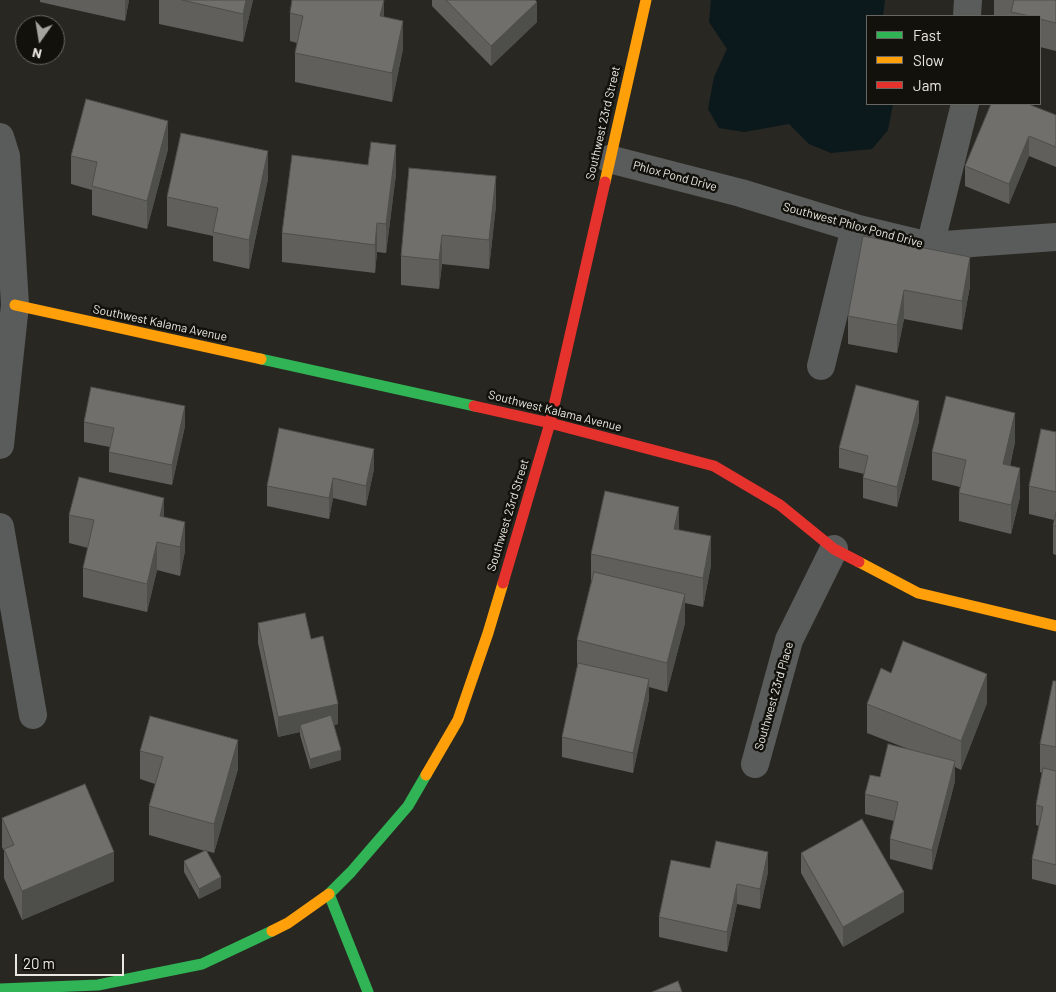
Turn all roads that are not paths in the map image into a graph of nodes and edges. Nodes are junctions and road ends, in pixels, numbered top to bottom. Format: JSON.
{"nodes":[{"id":1,"x":646,"y":0,"type":"edge"},
{"id":2,"x":968,"y":0,"type":"edge"},
{"id":3,"x":967,"y":15,"type":"edge"},
{"id":4,"x":965,"y":105,"type":"edge"},
{"id":5,"x":0,"y":137,"type":"edge"},
{"id":6,"x":609,"y":159,"type":"junction"},
{"id":7,"x":741,"y":194,"type":"joint"},
{"id":8,"x":855,"y":228,"type":"junction"},
{"id":9,"x":1056,"y":237,"type":"edge"},
{"id":10,"x":930,"y":246,"type":"junction"},
{"id":11,"x":15,"y":305,"type":"junction"},
{"id":12,"x":821,"y":366,"type":"dead end"},
{"id":13,"x":550,"y":423,"type":"junction"},
{"id":14,"x":0,"y":445,"type":"edge"},
{"id":15,"x":0,"y":527,"type":"edge"},
{"id":16,"x":834,"y":548,"type":"junction"},
{"id":17,"x":1056,"y":626,"type":"edge"},
{"id":18,"x":33,"y":715,"type":"dead end"},
{"id":19,"x":755,"y":764,"type":"dead end"},
{"id":20,"x":329,"y":894,"type":"junction"},
{"id":21,"x":0,"y":989,"type":"edge"},
{"id":22,"x":368,"y":992,"type":"edge"}],
"edges":[{"from":1,"to":6,"type":"street","name":"Southwest 23rd Street"},
{"from":2,"to":3,"type":"street"},
{"from":4,"to":10,"type":"street"},
{"from":5,"to":11,"type":"street"},
{"from":6,"to":7,"type":"street","name":"Phlox Pond Drive"},
{"from":6,"to":13,"type":"street","name":"Southwest 23rd Street"},
{"from":7,"to":8,"type":"street","name":"Southwest Phlox Pond Drive"},
{"from":8,"to":10,"type":"street","name":"Southwest Phlox Pond Drive"},
{"from":8,"to":12,"type":"street"},
{"from":9,"to":10,"type":"street","name":"Southwest Phlox Pond Drive"},
{"from":11,"to":13,"type":"street","name":"Southwest Kalama Avenue"},
{"from":11,"to":14,"type":"street"},
{"from":13,"to":16,"type":"street","name":"Southwest Kalama Avenue"},
{"from":13,"to":20,"type":"street","name":"Southwest 23rd Street"},
{"from":15,"to":18,"type":"street"},
{"from":16,"to":17,"type":"street","name":"Southwest Kalama Avenue"},
{"from":16,"to":19,"type":"street","name":"Southwest 23rd Place"},
{"from":20,"to":21,"type":"street","name":"Southwest 23rd Street"},
{"from":20,"to":22,"type":"street"}]}
